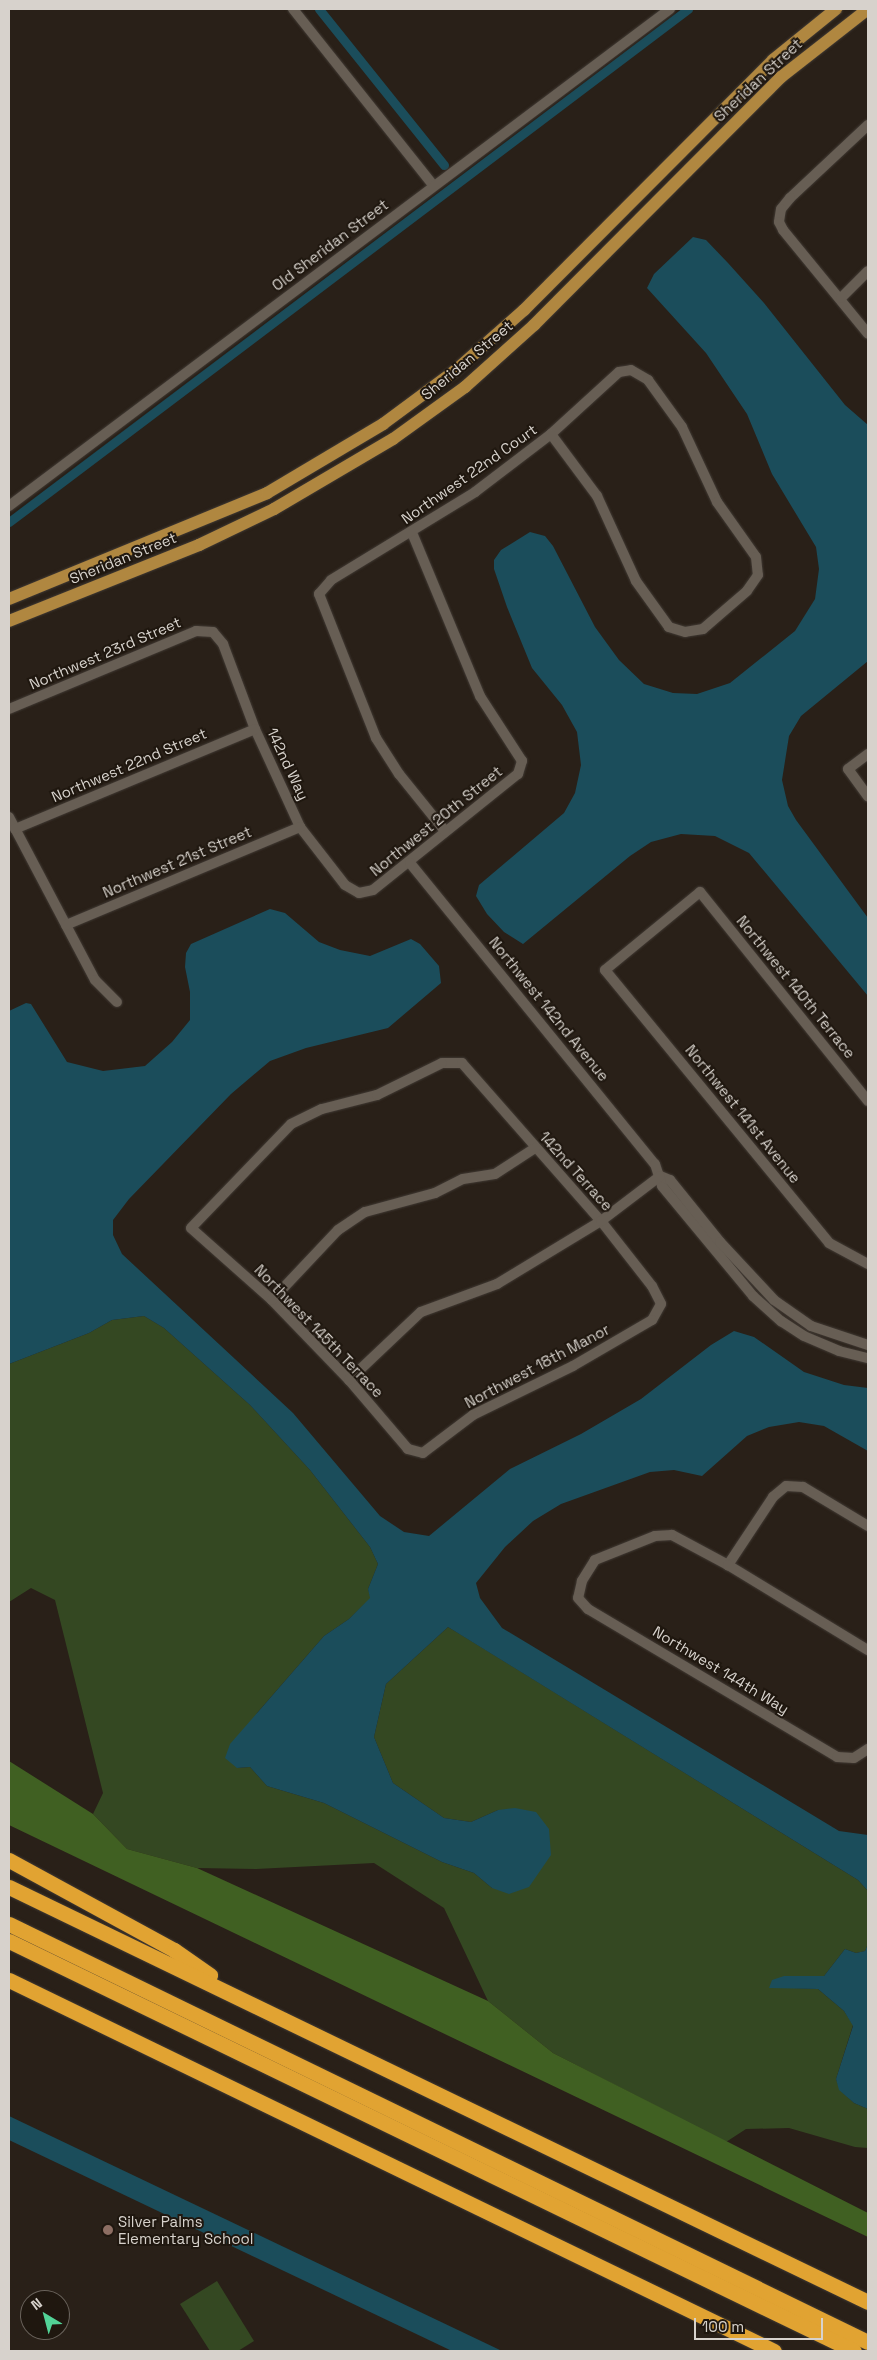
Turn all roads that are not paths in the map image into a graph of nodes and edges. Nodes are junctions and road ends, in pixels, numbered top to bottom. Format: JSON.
{"nodes":[{"id":1,"x":293,"y":9,"type":"edge"},
{"id":2,"x":670,"y":9,"type":"edge"},
{"id":3,"x":836,"y":9,"type":"edge"},
{"id":4,"x":868,"y":9,"type":"edge"},
{"id":5,"x":868,"y":126,"type":"edge"},
{"id":6,"x":434,"y":186,"type":"junction"},
{"id":7,"x":868,"y":271,"type":"edge"},
{"id":8,"x":841,"y":298,"type":"junction"},
{"id":9,"x":868,"y":334,"type":"edge"},
{"id":10,"x":551,"y":434,"type":"junction"},
{"id":11,"x":9,"y":506,"type":"edge"},
{"id":12,"x":412,"y":533,"type":"junction"},
{"id":13,"x":9,"y":599,"type":"edge"},
{"id":14,"x":9,"y":621,"type":"edge"},
{"id":15,"x":213,"y":632,"type":"joint"},
{"id":16,"x":9,"y":709,"type":"edge"},
{"id":17,"x":255,"y":729,"type":"junction"},
{"id":18,"x":868,"y":754,"type":"edge"},
{"id":19,"x":868,"y":797,"type":"edge"},
{"id":20,"x":9,"y":817,"type":"edge"},
{"id":21,"x":300,"y":827,"type":"junction"},
{"id":22,"x":15,"y":829,"type":"junction"},
{"id":23,"x":445,"y":831,"type":"junction"},
{"id":24,"x":410,"y":863,"type":"junction"},
{"id":25,"x":700,"y":892,"type":"joint"},
{"id":26,"x":359,"y":893,"type":"joint"},
{"id":27,"x":66,"y":924,"type":"junction"},
{"id":28,"x":118,"y":1002,"type":"dead end"},
{"id":29,"x":868,"y":1101,"type":"edge"},
{"id":30,"x":535,"y":1148,"type":"junction"},
{"id":31,"x":660,"y":1176,"type":"junction"},
{"id":32,"x":600,"y":1221,"type":"junction"},
{"id":33,"x":192,"y":1228,"type":"joint"},
{"id":34,"x":868,"y":1264,"type":"edge"},
{"id":35,"x":272,"y":1300,"type":"junction"},
{"id":36,"x":661,"y":1304,"type":"joint"},
{"id":37,"x":868,"y":1345,"type":"edge"},
{"id":38,"x":868,"y":1358,"type":"edge"},
{"id":39,"x":349,"y":1380,"type":"junction"},
{"id":40,"x":423,"y":1453,"type":"joint"},
{"id":41,"x":868,"y":1526,"type":"edge"},
{"id":42,"x":728,"y":1565,"type":"junction"},
{"id":43,"x":868,"y":1650,"type":"edge"},
{"id":44,"x":868,"y":1749,"type":"edge"},
{"id":45,"x":9,"y":1860,"type":"edge"},
{"id":46,"x":9,"y":1887,"type":"edge"},
{"id":47,"x":9,"y":1924,"type":"edge"},
{"id":48,"x":9,"y":1941,"type":"edge"},
{"id":49,"x":9,"y":1949,"type":"edge"},
{"id":50,"x":9,"y":1980,"type":"edge"},
{"id":51,"x":93,"y":1982,"type":"junction"},
{"id":52,"x":250,"y":2003,"type":"junction"},
{"id":53,"x":868,"y":2302,"type":"edge"},
{"id":54,"x":868,"y":2342,"type":"edge"},
{"id":55,"x":774,"y":2351,"type":"edge"},
{"id":56,"x":854,"y":2351,"type":"edge"}],
"edges":[{"from":1,"to":6,"type":"street"},
{"from":2,"to":6,"type":"street","name":"Old Sheridan Street"},
{"from":3,"to":13,"type":"main road","name":"Sheridan Street"},
{"from":4,"to":14,"type":"main road","name":"Sheridan Street"},
{"from":5,"to":8,"type":"street"},
{"from":6,"to":11,"type":"street","name":"Old Sheridan Street"},
{"from":7,"to":8,"type":"street"},
{"from":8,"to":9,"type":"street"},
{"from":10,"to":10,"type":"street","name":"Northwest 22nd Court"},
{"from":10,"to":12,"type":"street","name":"Northwest 22nd Court"},
{"from":12,"to":23,"type":"street","name":"Northwest 20th Street"},
{"from":12,"to":23,"type":"street","name":"Northwest 22nd Court"},
{"from":15,"to":16,"type":"street","name":"Northwest 23rd Street"},
{"from":15,"to":17,"type":"street","name":"142nd Way"},
{"from":17,"to":21,"type":"street","name":"142nd Way"},
{"from":17,"to":22,"type":"street","name":"Northwest 22nd Street"},
{"from":18,"to":19,"type":"street"},
{"from":20,"to":22,"type":"street"},
{"from":21,"to":26,"type":"street","name":"142nd Way"},
{"from":21,"to":27,"type":"street","name":"Northwest 21st Street"},
{"from":22,"to":27,"type":"street"},
{"from":23,"to":24,"type":"street","name":"Northwest 20th Street"},
{"from":24,"to":26,"type":"street","name":"Northwest 20th Street"},
{"from":24,"to":31,"type":"street","name":"Northwest 142nd Avenue"},
{"from":25,"to":29,"type":"street","name":"Northwest 140th Terrace"},
{"from":25,"to":34,"type":"street","name":"Northwest 141st Avenue"},
{"from":27,"to":28,"type":"street"},
{"from":30,"to":32,"type":"street","name":"142nd Terrace"},
{"from":30,"to":33,"type":"street","name":"142nd Terrace"},
{"from":30,"to":35,"type":"street"},
{"from":31,"to":32,"type":"street"},
{"from":31,"to":37,"type":"street","name":"Northwest 142nd Avenue"},
{"from":31,"to":38,"type":"street","name":"Northwest 142nd Avenue"},
{"from":32,"to":36,"type":"street","name":"142nd Terrace"},
{"from":32,"to":39,"type":"street"},
{"from":33,"to":35,"type":"street","name":"Northwest 145th Terrace"},
{"from":35,"to":39,"type":"street","name":"Northwest 145th Terrace"},
{"from":36,"to":40,"type":"street","name":"Northwest 18th Manor"},
{"from":39,"to":40,"type":"street","name":"Northwest 145th Terrace"},
{"from":41,"to":42,"type":"street"},
{"from":42,"to":43,"type":"street"},
{"from":42,"to":44,"type":"street","name":"Northwest 144th Way"},
{"from":45,"to":52,"type":"highway"},
{"from":46,"to":52,"type":"highway"},
{"from":47,"to":54,"type":"highway"},
{"from":48,"to":51,"type":"highway"},
{"from":49,"to":51,"type":"highway"},
{"from":50,"to":55,"type":"highway"},
{"from":51,"to":56,"type":"highway"},
{"from":52,"to":53,"type":"highway"}]}
